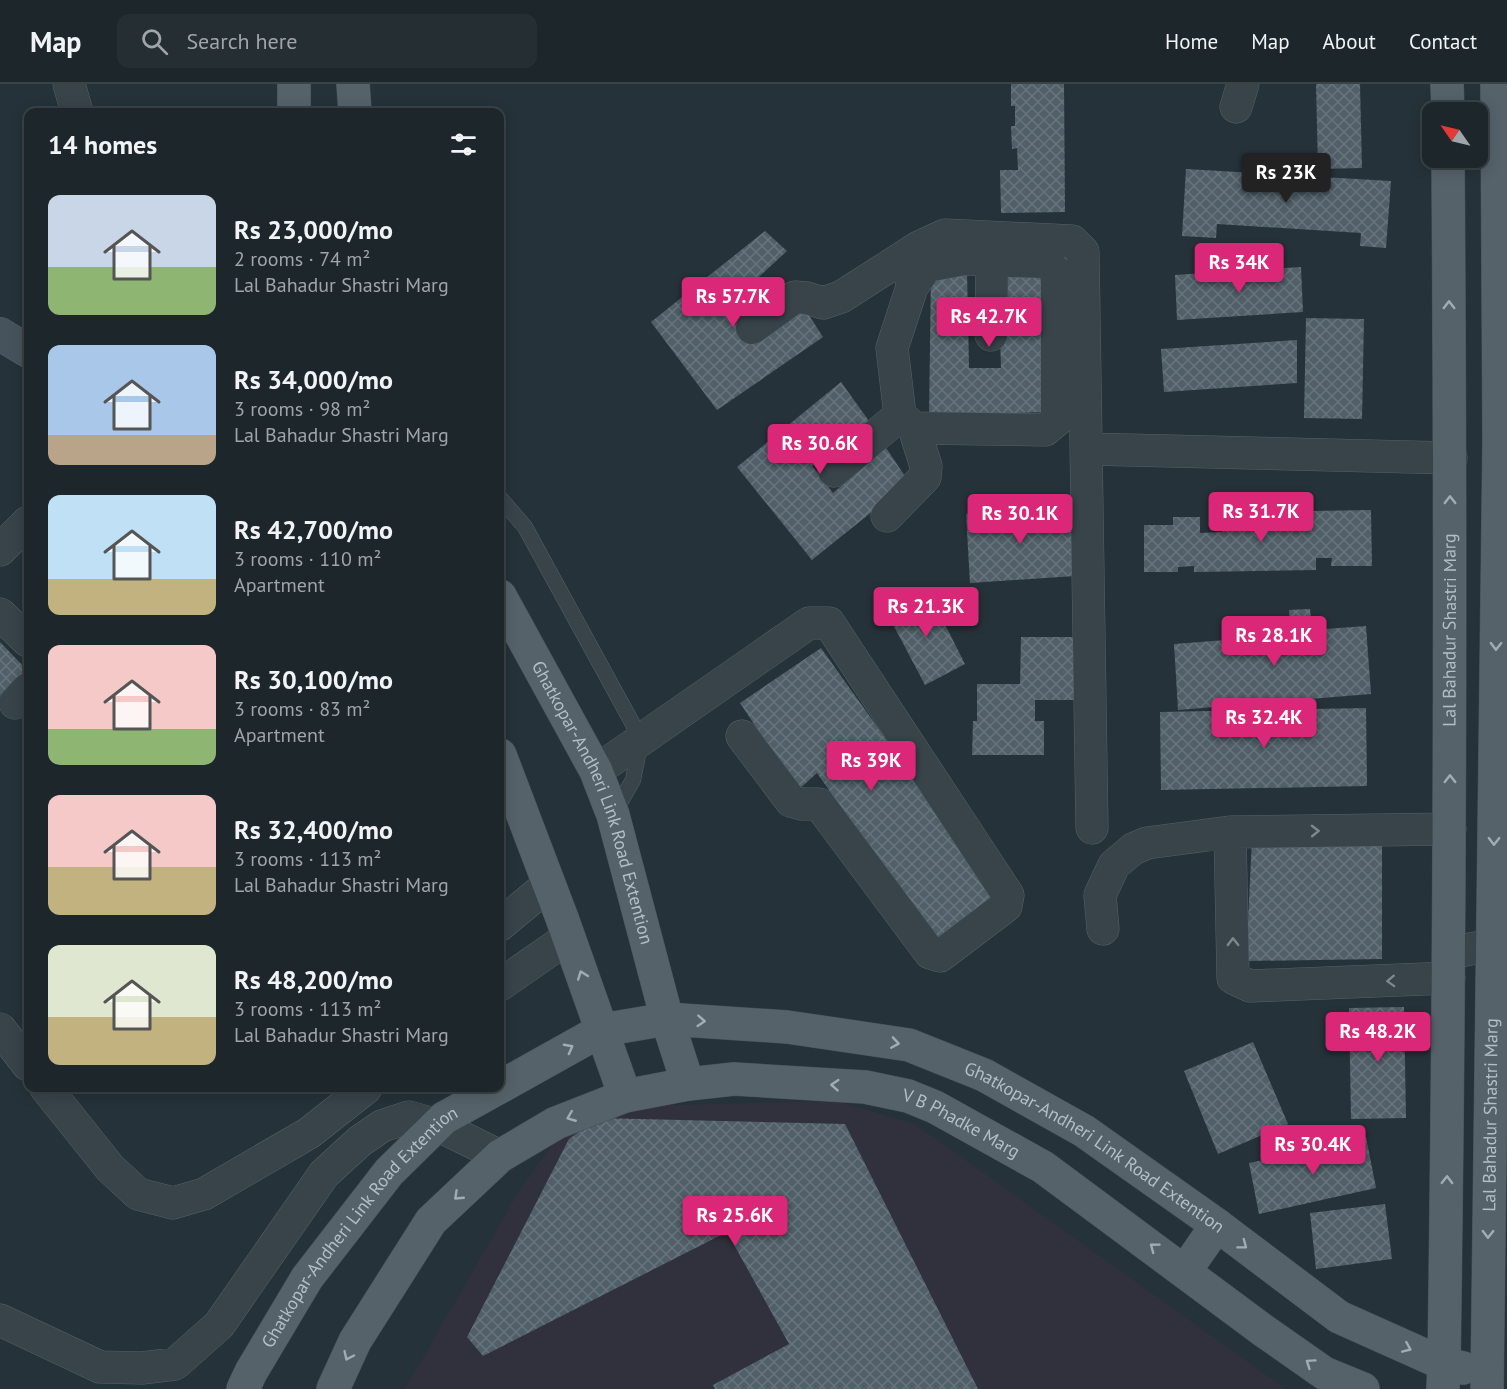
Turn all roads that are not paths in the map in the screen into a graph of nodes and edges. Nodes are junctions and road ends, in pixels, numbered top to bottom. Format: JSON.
{"nodes":[{"id":1,"x":69,"y":84,"type":"edge"},
{"id":2,"x":294,"y":84,"type":"edge"},
{"id":3,"x":353,"y":84,"type":"edge"},
{"id":4,"x":1447,"y":84,"type":"edge"},
{"id":5,"x":1497,"y":84,"type":"edge"},
{"id":6,"x":1448,"y":102,"type":"edge"},
{"id":7,"x":76,"y":108,"type":"edge"},
{"id":8,"x":294,"y":108,"type":"edge"},
{"id":9,"x":355,"y":108,"type":"edge"},
{"id":10,"x":1448,"y":168,"type":"edge"},
{"id":11,"x":1077,"y":246,"type":"junction"},
{"id":12,"x":908,"y":255,"type":"junction"},
{"id":13,"x":992,"y":260,"type":"junction"},
{"id":14,"x":1051,"y":267,"type":"junction"},
{"id":15,"x":912,"y":287,"type":"junction"},
{"id":16,"x":752,"y":328,"type":"dead end"},
{"id":17,"x":0,"y":334,"type":"edge"},
{"id":18,"x":991,"y":335,"type":"dead end"},
{"id":19,"x":24,"y":349,"type":"edge"},
{"id":20,"x":907,"y":422,"type":"junction"},
{"id":21,"x":1087,"y":449,"type":"junction"},
{"id":22,"x":1450,"y":458,"type":"junction"},
{"id":23,"x":834,"y":471,"type":"dead end"},
{"id":24,"x":504,"y":503,"type":"edge"},
{"id":25,"x":887,"y":516,"type":"dead end"},
{"id":26,"x":24,"y":526,"type":"edge"},
{"id":27,"x":0,"y":550,"type":"edge"},
{"id":28,"x":504,"y":603,"type":"edge"},
{"id":29,"x":0,"y":614,"type":"edge"},
{"id":30,"x":24,"y":638,"type":"edge"},
{"id":31,"x":741,"y":736,"type":"dead end"},
{"id":32,"x":641,"y":739,"type":"junction"},
{"id":33,"x":504,"y":771,"type":"edge"},
{"id":34,"x":596,"y":771,"type":"junction"},
{"id":35,"x":613,"y":815,"type":"junction"},
{"id":36,"x":1092,"y":828,"type":"dead end"},
{"id":37,"x":1450,"y":829,"type":"junction"},
{"id":38,"x":1230,"y":832,"type":"junction"},
{"id":39,"x":548,"y":885,"type":"junction"},
{"id":40,"x":504,"y":922,"type":"edge"},
{"id":41,"x":1103,"y":929,"type":"dead end"},
{"id":42,"x":569,"y":937,"type":"junction"},
{"id":43,"x":1500,"y":943,"type":"edge"},
{"id":44,"x":1449,"y":966,"type":"junction"},
{"id":45,"x":504,"y":983,"type":"edge"},
{"id":46,"x":667,"y":1019,"type":"junction"},
{"id":47,"x":0,"y":1029,"type":"edge"},
{"id":48,"x":602,"y":1030,"type":"junction"},
{"id":49,"x":932,"y":1054,"type":"junction"},
{"id":50,"x":24,"y":1060,"type":"edge"},
{"id":51,"x":504,"y":1084,"type":"edge"},
{"id":52,"x":688,"y":1084,"type":"junction"},
{"id":53,"x":49,"y":1092,"type":"edge"},
{"id":54,"x":361,"y":1092,"type":"edge"},
{"id":55,"x":490,"y":1092,"type":"edge"},
{"id":56,"x":625,"y":1096,"type":"junction"},
{"id":57,"x":908,"y":1096,"type":"junction"},
{"id":58,"x":1036,"y":1104,"type":"junction"},
{"id":59,"x":437,"y":1125,"type":"junction"},
{"id":60,"x":1005,"y":1146,"type":"junction"},
{"id":61,"x":501,"y":1156,"type":"junction"},
{"id":62,"x":1217,"y":1226,"type":"junction"},
{"id":63,"x":1185,"y":1271,"type":"junction"},
{"id":64,"x":0,"y":1320,"type":"edge"},
{"id":65,"x":174,"y":1376,"type":"edge"},
{"id":66,"x":1444,"y":1376,"type":"edge"},
{"id":67,"x":1493,"y":1381,"type":"edge"},
{"id":68,"x":243,"y":1389,"type":"edge"},
{"id":69,"x":333,"y":1389,"type":"edge"},
{"id":70,"x":1363,"y":1389,"type":"edge"}],
"edges":[{"from":1,"to":7,"type":"street"},
{"from":2,"to":8,"type":"main road"},
{"from":3,"to":9,"type":"main road"},
{"from":4,"to":6,"type":"main road"},
{"from":5,"to":43,"type":"main road","name":"Lal Bahadur Shastri Marg","one_way":true},
{"from":22,"to":10,"type":"main road","name":"Lal Bahadur Shastri Marg","one_way":true},
{"from":11,"to":12,"type":"street"},
{"from":11,"to":14,"type":"street"},
{"from":11,"to":21,"type":"street"},
{"from":12,"to":15,"type":"street"},
{"from":12,"to":16,"type":"street"},
{"from":13,"to":14,"type":"street"},
{"from":13,"to":15,"type":"street"},
{"from":13,"to":18,"type":"street"},
{"from":14,"to":20,"type":"street"},
{"from":15,"to":20,"type":"street"},
{"from":17,"to":19,"type":"street"},
{"from":20,"to":23,"type":"street"},
{"from":20,"to":25,"type":"street"},
{"from":21,"to":22,"type":"street"},
{"from":21,"to":36,"type":"street"},
{"from":37,"to":22,"type":"main road","name":"Lal Bahadur Shastri Marg","one_way":true},
{"from":24,"to":32,"type":"lane"},
{"from":26,"to":27,"type":"street"},
{"from":28,"to":34,"type":"main road","name":"Ghatkopar-Andheri Link Road Extention"},
{"from":29,"to":30,"type":"street"},
{"from":31,"to":32,"type":"street"},
{"from":32,"to":34,"type":"street"},
{"from":32,"to":35,"type":"lane"},
{"from":33,"to":39,"type":"main road"},
{"from":34,"to":35,"type":"main road","name":"Ghatkopar-Andheri Link Road Extention"},
{"from":35,"to":46,"type":"main road","name":"Ghatkopar-Andheri Link Road Extention"},
{"from":38,"to":37,"type":"street","one_way":true},
{"from":37,"to":44,"type":"main road","name":"Lal Bahadur Shastri Marg"},
{"from":38,"to":41,"type":"street"},
{"from":44,"to":38,"type":"street","one_way":true},
{"from":39,"to":40,"type":"street"},
{"from":39,"to":42,"type":"main road"},
{"from":42,"to":45,"type":"street"},
{"from":48,"to":42,"type":"main road","one_way":true},
{"from":43,"to":44,"type":"street"},
{"from":43,"to":67,"type":"main road","name":"Lal Bahadur Shastri Marg","one_way":true},
{"from":66,"to":44,"type":"main road","name":"Lal Bahadur Shastri Marg","one_way":true},
{"from":46,"to":48,"type":"main road","name":"Ghatkopar-Andheri Link Road Extention"},
{"from":46,"to":49,"type":"main road","name":"Ghatkopar-Andheri Link Road Extention","one_way":true},
{"from":46,"to":52,"type":"main road","name":"Ghatkopar-Andheri Link Road Extention"},
{"from":47,"to":50,"type":"street"},
{"from":51,"to":48,"type":"main road","name":"Ghatkopar-Andheri Link Road Extention","one_way":true},
{"from":48,"to":56,"type":"main road"},
{"from":49,"to":57,"type":"main road"},
{"from":49,"to":58,"type":"main road","name":"Ghatkopar-Andheri Link Road Extention"},
{"from":52,"to":56,"type":"main road","name":"V B Phadke Marg"},
{"from":57,"to":52,"type":"main road","name":"V B Phadke Marg","one_way":true},
{"from":53,"to":54,"type":"street"},
{"from":55,"to":59,"type":"main road","name":"Ghatkopar-Andheri Link Road Extention"},
{"from":56,"to":61,"type":"main road","name":"V B Phadke Marg","one_way":true},
{"from":57,"to":60,"type":"main road","name":"V B Phadke Marg"},
{"from":58,"to":60,"type":"main road"},
{"from":58,"to":62,"type":"main road","name":"Ghatkopar-Andheri Link Road Extention"},
{"from":59,"to":61,"type":"street"},
{"from":59,"to":65,"type":"street"},
{"from":59,"to":68,"type":"main road","name":"Ghatkopar-Andheri Link Road Extention"},
{"from":63,"to":60,"type":"main road","name":"V B Phadke Marg","one_way":true},
{"from":61,"to":69,"type":"main road","name":"V B Phadke Marg","one_way":true},
{"from":62,"to":63,"type":"main road"},
{"from":62,"to":66,"type":"main road","name":"Ghatkopar-Andheri Link Road Extention","one_way":true},
{"from":70,"to":63,"type":"main road","name":"V B Phadke Marg","one_way":true},
{"from":64,"to":65,"type":"street"},
{"from":66,"to":67,"type":"main road","name":"Ghatkopar-Andheri Link Road Extention"}]}
